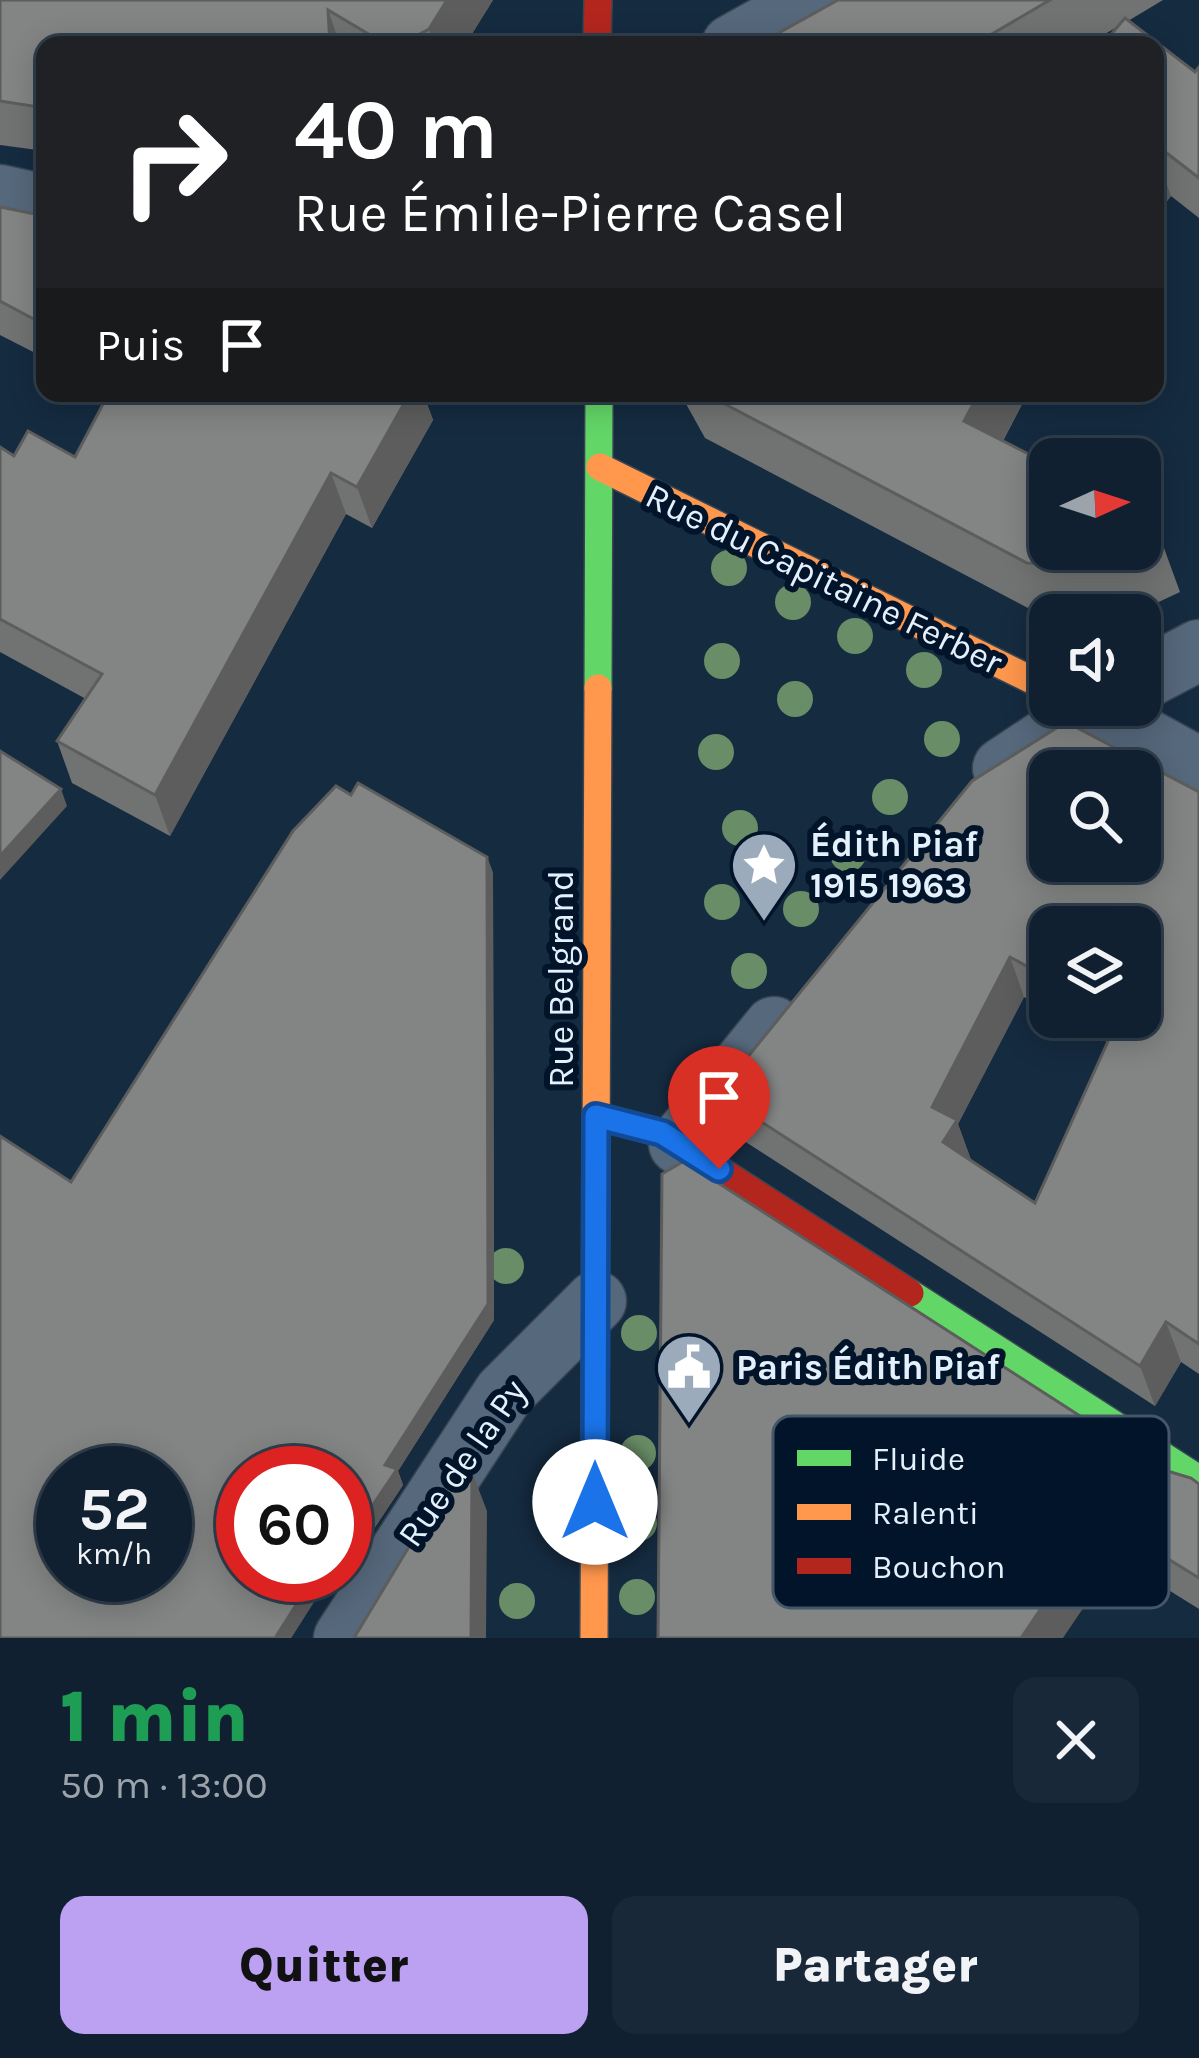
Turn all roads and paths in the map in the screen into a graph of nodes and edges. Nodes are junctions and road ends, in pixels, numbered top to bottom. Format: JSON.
{"nodes":[{"id":1,"x":598,"y":0,"type":"edge"},
{"id":2,"x":813,"y":0,"type":"edge"},
{"id":3,"x":597,"y":36,"type":"edge"},
{"id":4,"x":748,"y":36,"type":"edge"},
{"id":5,"x":0,"y":195,"type":"edge"},
{"id":6,"x":36,"y":203,"type":"edge"},
{"id":7,"x":599,"y":402,"type":"edge"},
{"id":8,"x":600,"y":466,"type":"junction"},
{"id":9,"x":1199,"y":650,"type":"edge"},
{"id":10,"x":1161,"y":667,"type":"edge"},
{"id":11,"x":1029,"y":668,"type":"edge"},
{"id":12,"x":1055,"y":726,"type":"edge"},
{"id":13,"x":1135,"y":726,"type":"edge"},
{"id":14,"x":1199,"y":768,"type":"edge"},
{"id":15,"x":963,"y":795,"type":"edge"},
{"id":16,"x":803,"y":991,"type":"edge"},
{"id":17,"x":596,"y":1116,"type":"junction"},
{"id":18,"x":679,"y":1144,"type":"junction"},
{"id":19,"x":596,"y":1301,"type":"junction"},
{"id":20,"x":1101,"y":1416,"type":"edge"},
{"id":21,"x":1169,"y":1460,"type":"edge"},
{"id":22,"x":1199,"y":1479,"type":"edge"},
{"id":23,"x":344,"y":1638,"type":"edge"},
{"id":24,"x":594,"y":1638,"type":"edge"}],
"edges":[{"from":1,"to":3,"type":"main road"},
{"from":2,"to":4,"type":"street"},
{"from":5,"to":6,"type":"street"},
{"from":7,"to":8,"type":"main road","name":"Rue Belgrand"},
{"from":8,"to":11,"type":"main road","name":"Rue du Capitaine Ferber"},
{"from":8,"to":17,"type":"main road","name":"Rue Belgrand"},
{"from":9,"to":10,"type":"street"},
{"from":12,"to":15,"type":"street"},
{"from":13,"to":14,"type":"street","name":"Rue du Capitaine Ferber"},
{"from":16,"to":18,"type":"street"},
{"from":17,"to":18,"type":"main road"},
{"from":17,"to":19,"type":"main road","name":"Rue Belgrand"},
{"from":18,"to":20,"type":"main road"},
{"from":19,"to":23,"type":"street","name":"Rue de la Py"},
{"from":19,"to":24,"type":"main road","name":"Rue Belgrand"},
{"from":21,"to":22,"type":"main road"}]}
